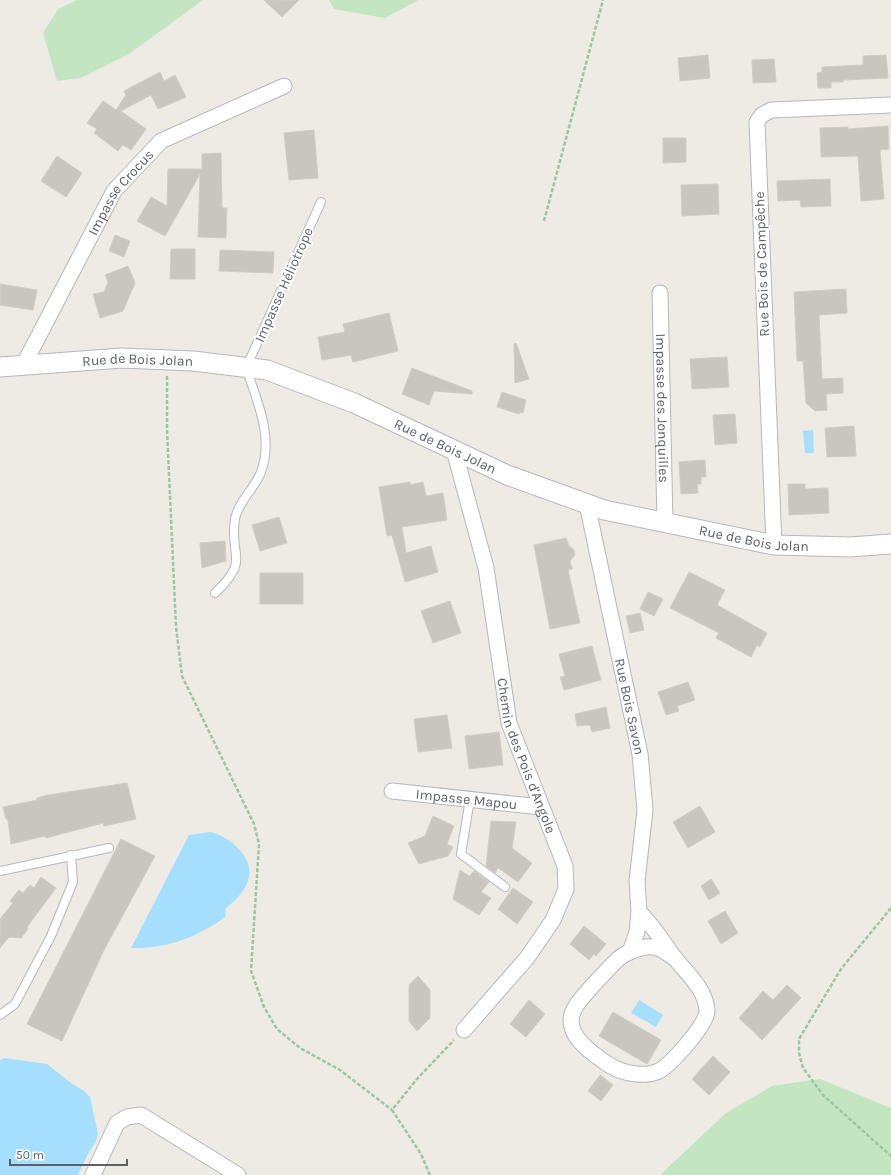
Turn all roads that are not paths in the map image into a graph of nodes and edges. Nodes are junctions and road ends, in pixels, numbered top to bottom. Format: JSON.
{"nodes":[{"id":1,"x":284,"y":86,"type":"dead end"},
{"id":2,"x":891,"y":105,"type":"edge"},
{"id":3,"x":321,"y":202,"type":"dead end"},
{"id":4,"x":660,"y":293,"type":"dead end"},
{"id":5,"x":23,"y":366,"type":"junction"},
{"id":6,"x":0,"y":367,"type":"edge"},
{"id":7,"x":246,"y":368,"type":"junction"},
{"id":8,"x":454,"y":450,"type":"junction"},
{"id":9,"x":587,"y":504,"type":"junction"},
{"id":10,"x":665,"y":523,"type":"junction"},
{"id":11,"x":891,"y":544,"type":"edge"},
{"id":12,"x":774,"y":545,"type":"junction"},
{"id":13,"x":215,"y":594,"type":"dead end"},
{"id":14,"x":392,"y":791,"type":"dead end"},
{"id":15,"x":470,"y":799,"type":"junction"},
{"id":16,"x":541,"y":807,"type":"junction"},
{"id":17,"x":109,"y":848,"type":"dead end"},
{"id":18,"x":71,"y":855,"type":"junction"},
{"id":19,"x":0,"y":871,"type":"edge"},
{"id":20,"x":505,"y":887,"type":"dead end"},
{"id":21,"x":639,"y":912,"type":"junction"},
{"id":22,"x":630,"y":952,"type":"junction"},
{"id":23,"x":676,"y":959,"type":"junction"},
{"id":24,"x":0,"y":1015,"type":"edge"},
{"id":25,"x":464,"y":1030,"type":"road end"},
{"id":26,"x":93,"y":1175,"type":"edge"},
{"id":27,"x":238,"y":1175,"type":"edge"}],
"edges":[{"from":1,"to":5,"type":"street","name":"Impasse Crocus"},
{"from":2,"to":12,"type":"street","name":"Rue Bois de Campêche"},
{"from":3,"to":7,"type":"lane","name":"Impasse Héliotrope"},
{"from":4,"to":10,"type":"street","name":"Impasse des Jonquilles"},
{"from":5,"to":6,"type":"street","name":"Rue de Bois Jolan"},
{"from":5,"to":7,"type":"street","name":"Rue de Bois Jolan"},
{"from":7,"to":8,"type":"street","name":"Rue de Bois Jolan"},
{"from":7,"to":13,"type":"lane"},
{"from":8,"to":9,"type":"street","name":"Rue de Bois Jolan"},
{"from":8,"to":16,"type":"street","name":"Chemin des Pois d'Angole"},
{"from":9,"to":10,"type":"street","name":"Rue de Bois Jolan"},
{"from":9,"to":21,"type":"street","name":"Rue Bois Savon"},
{"from":10,"to":12,"type":"street","name":"Rue de Bois Jolan"},
{"from":11,"to":12,"type":"street","name":"Rue de Bois Jolan"},
{"from":14,"to":15,"type":"street","name":"Impasse Mapou"},
{"from":15,"to":16,"type":"street","name":"Impasse Mapou"},
{"from":15,"to":20,"type":"lane"},
{"from":16,"to":25,"type":"street","name":"Chemin des Pois d'Angole"},
{"from":17,"to":18,"type":"lane"},
{"from":18,"to":19,"type":"lane"},
{"from":18,"to":24,"type":"lane"},
{"from":21,"to":22,"type":"street","name":"Rue Bois Savon"},
{"from":21,"to":23,"type":"street"},
{"from":22,"to":23,"type":"street"},
{"from":22,"to":23,"type":"street"},
{"from":26,"to":27,"type":"street"}]}
